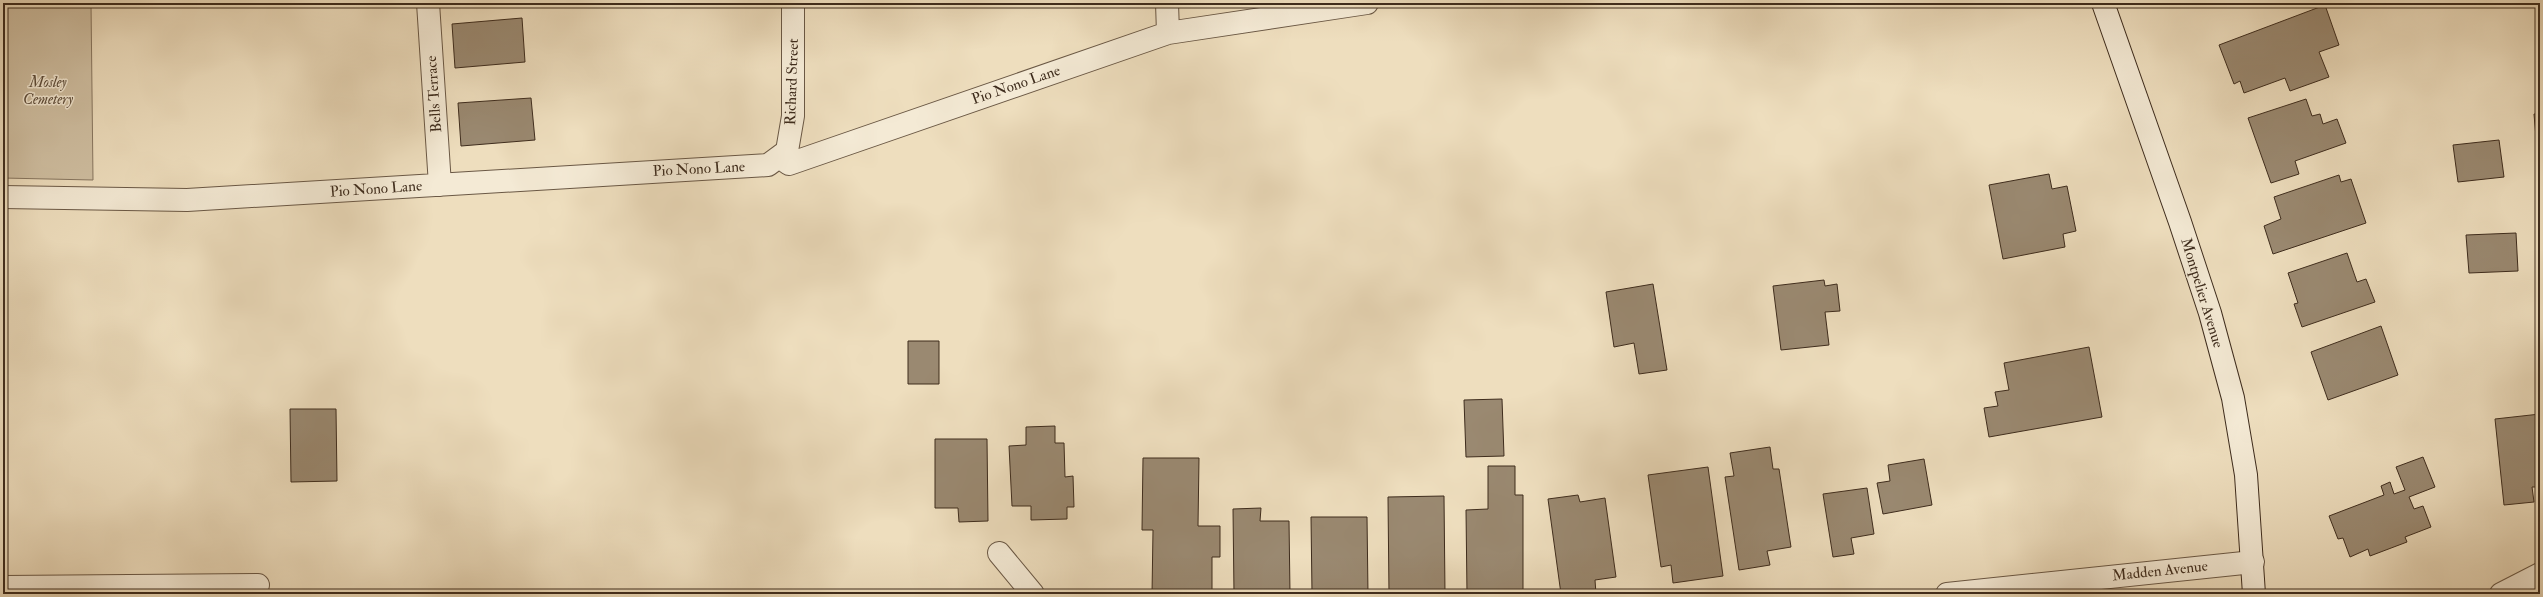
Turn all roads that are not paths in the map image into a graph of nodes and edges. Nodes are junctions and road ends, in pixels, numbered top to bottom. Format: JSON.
{"nodes":[{"id":1,"x":428,"y":3,"type":"edge"},
{"id":2,"x":793,"y":3,"type":"edge"},
{"id":3,"x":1168,"y":3,"type":"edge"},
{"id":4,"x":1367,"y":3,"type":"edge"},
{"id":5,"x":2103,"y":3,"type":"edge"},
{"id":6,"x":1168,"y":33,"type":"junction"},
{"id":7,"x":779,"y":157,"type":"junction"},
{"id":8,"x":440,"y":184,"type":"junction"},
{"id":9,"x":3,"y":197,"type":"edge"},
{"id":10,"x":999,"y":553,"type":"dead end"},
{"id":11,"x":2253,"y":562,"type":"junction"},
{"id":12,"x":2540,"y":574,"type":"edge"},
{"id":13,"x":258,"y":585,"type":"dead end"},
{"id":14,"x":3,"y":587,"type":"edge"},
{"id":15,"x":1033,"y":594,"type":"edge"},
{"id":16,"x":1947,"y":594,"type":"edge"},
{"id":17,"x":2254,"y":594,"type":"edge"},
{"id":18,"x":2501,"y":594,"type":"edge"}],
"edges":[{"from":1,"to":8,"type":"street","name":"Bells Terrace"},
{"from":2,"to":7,"type":"street","name":"Richard Street"},
{"from":3,"to":6,"type":"street"},
{"from":4,"to":6,"type":"street","name":"Pio Nono Lane"},
{"from":5,"to":11,"type":"street","name":"Montpelier Avenue"},
{"from":6,"to":7,"type":"street","name":"Pio Nono Lane"},
{"from":7,"to":8,"type":"street","name":"Pio Nono Lane"},
{"from":8,"to":9,"type":"street","name":"Pio Nono Lane"},
{"from":10,"to":15,"type":"street"},
{"from":11,"to":16,"type":"street","name":"Madden Avenue"},
{"from":11,"to":17,"type":"street","name":"Montpelier Avenue"},
{"from":12,"to":18,"type":"street"},
{"from":13,"to":14,"type":"street"}]}
